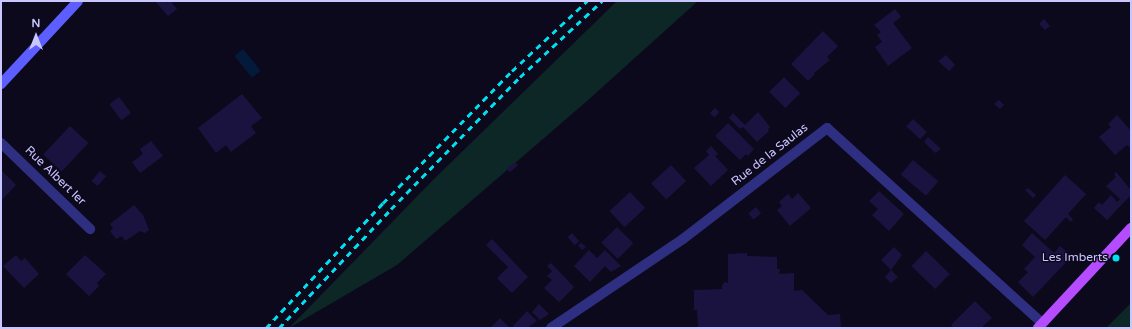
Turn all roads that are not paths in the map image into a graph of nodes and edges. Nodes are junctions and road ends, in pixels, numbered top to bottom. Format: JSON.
{"nodes":[{"id":1,"x":78,"y":1,"type":"edge"},
{"id":2,"x":1,"y":84,"type":"edge"},
{"id":3,"x":1,"y":143,"type":"edge"},
{"id":4,"x":90,"y":228,"type":"dead end"},
{"id":5,"x":1131,"y":228,"type":"edge"},
{"id":6,"x":1040,"y":325,"type":"edge"},
{"id":7,"x":551,"y":328,"type":"edge"}],
"edges":[{"from":1,"to":2,"type":"street"},
{"from":3,"to":4,"type":"street","name":"Rue Albert Ier"},
{"from":5,"to":6,"type":"main road"},
{"from":6,"to":7,"type":"street","name":"Rue de la Saulas"}]}
